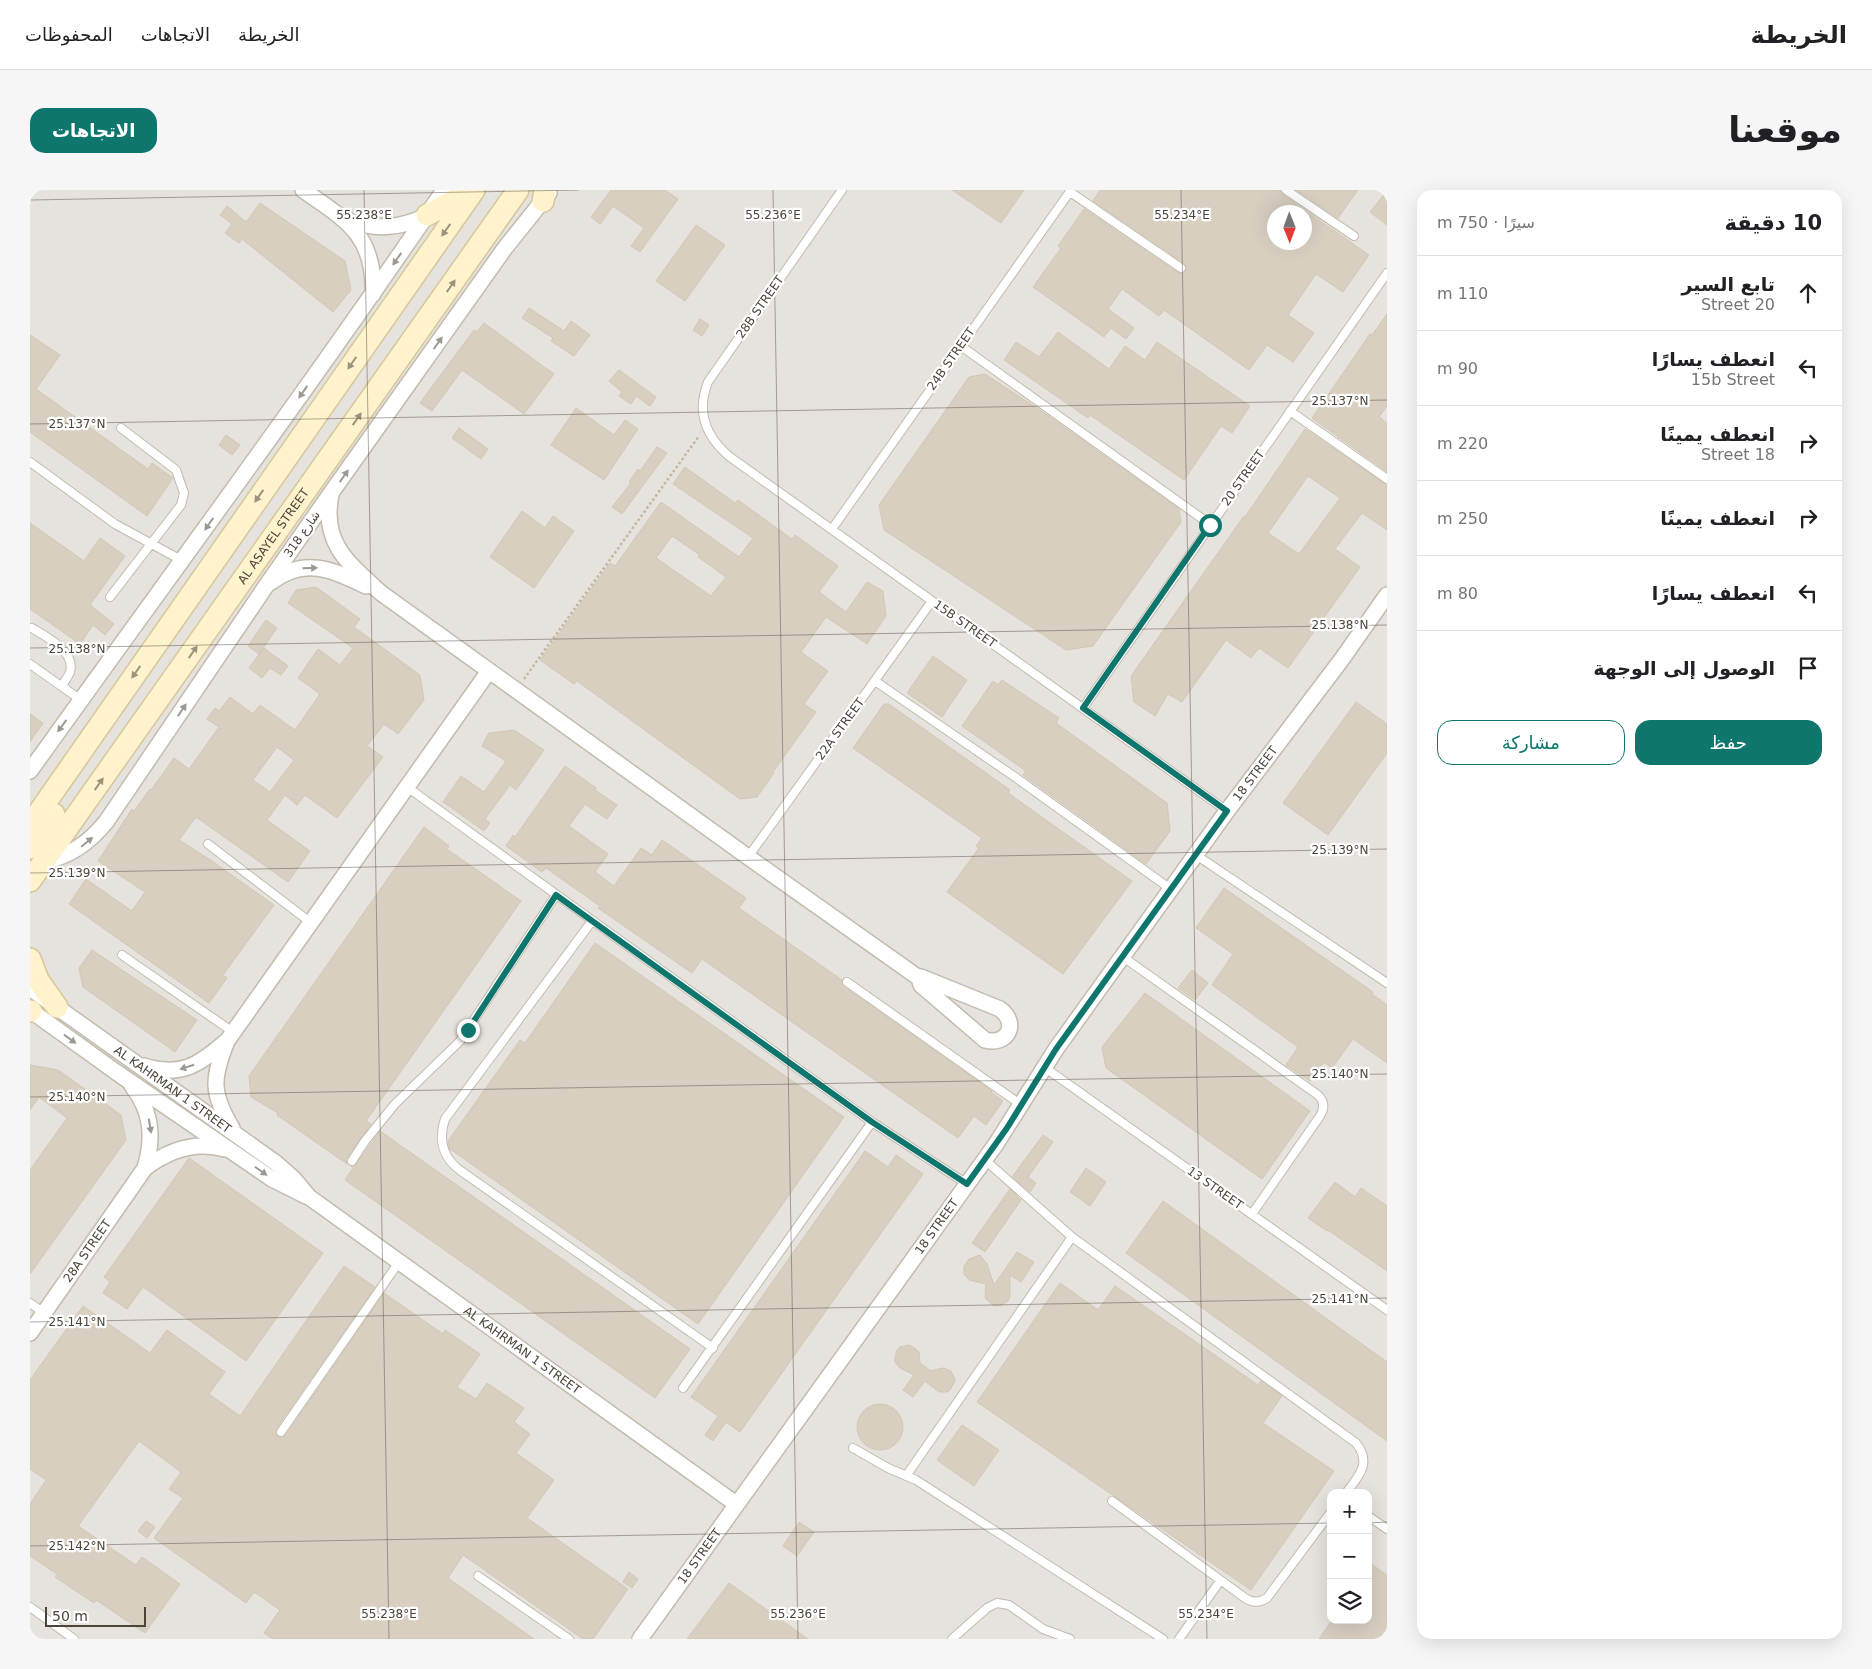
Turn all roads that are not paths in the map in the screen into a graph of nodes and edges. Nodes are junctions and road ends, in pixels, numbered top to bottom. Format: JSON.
{"nodes":[{"id":1,"x":303,"y":190,"type":"edge"},
{"id":2,"x":444,"y":190,"type":"edge"},
{"id":3,"x":473,"y":190,"type":"edge"},
{"id":4,"x":518,"y":190,"type":"edge"},
{"id":5,"x":842,"y":190,"type":"edge"},
{"id":6,"x":1286,"y":190,"type":"edge"},
{"id":7,"x":1070,"y":191,"type":"edge"},
{"id":8,"x":547,"y":194,"type":"edge"},
{"id":9,"x":427,"y":215,"type":"junction"},
{"id":10,"x":346,"y":220,"type":"junction"},
{"id":11,"x":1354,"y":236,"type":"dead end"},
{"id":12,"x":1181,"y":268,"type":"dead end"},
{"id":13,"x":1387,"y":273,"type":"edge"},
{"id":14,"x":373,"y":294,"type":"junction"},
{"id":15,"x":961,"y":346,"type":"junction"},
{"id":16,"x":1290,"y":410,"type":"junction"},
{"id":17,"x":120,"y":428,"type":"dead end"},
{"id":18,"x":707,"y":429,"type":"joint"},
{"id":19,"x":30,"y":462,"type":"edge"},
{"id":20,"x":1387,"y":479,"type":"edge"},
{"id":21,"x":331,"y":494,"type":"junction"},
{"id":22,"x":1210,"y":525,"type":"junction"},
{"id":23,"x":832,"y":529,"type":"junction"},
{"id":24,"x":152,"y":543,"type":"junction"},
{"id":25,"x":182,"y":561,"type":"junction"},
{"id":26,"x":266,"y":586,"type":"junction"},
{"id":27,"x":381,"y":593,"type":"junction"},
{"id":28,"x":1387,"y":595,"type":"edge"},
{"id":29,"x":110,"y":597,"type":"dead end"},
{"id":30,"x":932,"y":601,"type":"junction"},
{"id":31,"x":32,"y":628,"type":"dead end"},
{"id":32,"x":30,"y":664,"type":"edge"},
{"id":33,"x":489,"y":670,"type":"junction"},
{"id":34,"x":874,"y":681,"type":"junction"},
{"id":35,"x":62,"y":686,"type":"junction"},
{"id":36,"x":81,"y":700,"type":"junction"},
{"id":37,"x":1083,"y":708,"type":"junction"},
{"id":38,"x":30,"y":771,"type":"edge"},
{"id":39,"x":66,"y":774,"type":"junction"},
{"id":40,"x":407,"y":787,"type":"junction"},
{"id":41,"x":1227,"y":811,"type":"junction"},
{"id":42,"x":30,"y":824,"type":"edge"},
{"id":43,"x":208,"y":844,"type":"dead end"},
{"id":44,"x":37,"y":855,"type":"edge"},
{"id":45,"x":1196,"y":855,"type":"junction"},
{"id":46,"x":748,"y":857,"type":"junction"},
{"id":47,"x":30,"y":881,"type":"edge"},
{"id":48,"x":1172,"y":890,"type":"junction"},
{"id":49,"x":556,"y":895,"type":"junction"},
{"id":50,"x":592,"y":921,"type":"junction"},
{"id":51,"x":310,"y":922,"type":"junction"},
{"id":52,"x":122,"y":955,"type":"dead end"},
{"id":53,"x":1123,"y":957,"type":"junction"},
{"id":54,"x":30,"y":960,"type":"edge"},
{"id":55,"x":919,"y":978,"type":"junction"},
{"id":56,"x":848,"y":982,"type":"dead end"},
{"id":57,"x":1387,"y":983,"type":"edge"},
{"id":58,"x":30,"y":988,"type":"edge"},
{"id":59,"x":57,"y":1007,"type":"junction"},
{"id":60,"x":30,"y":1011,"type":"edge"},
{"id":61,"x":230,"y":1036,"type":"junction"},
{"id":62,"x":133,"y":1062,"type":"junction"},
{"id":63,"x":1044,"y":1067,"type":"junction"},
{"id":64,"x":116,"y":1072,"type":"junction"},
{"id":65,"x":1020,"y":1104,"type":"junction"},
{"id":66,"x":872,"y":1122,"type":"junction"},
{"id":67,"x":236,"y":1135,"type":"junction"},
{"id":68,"x":232,"y":1150,"type":"junction"},
{"id":69,"x":985,"y":1160,"type":"junction"},
{"id":70,"x":352,"y":1161,"type":"dead end"},
{"id":71,"x":145,"y":1168,"type":"junction"},
{"id":72,"x":967,"y":1184,"type":"junction"},
{"id":73,"x":310,"y":1197,"type":"junction"},
{"id":74,"x":1252,"y":1214,"type":"junction"},
{"id":75,"x":1072,"y":1237,"type":"junction"},
{"id":76,"x":400,"y":1262,"type":"junction"},
{"id":77,"x":30,"y":1303,"type":"edge"},
{"id":78,"x":1387,"y":1310,"type":"edge"},
{"id":79,"x":44,"y":1313,"type":"junction"},
{"id":80,"x":30,"y":1333,"type":"edge"},
{"id":81,"x":712,"y":1348,"type":"junction"},
{"id":82,"x":683,"y":1388,"type":"dead end"},
{"id":83,"x":281,"y":1432,"type":"dead end"},
{"id":84,"x":853,"y":1448,"type":"dead end"},
{"id":85,"x":906,"y":1476,"type":"junction"},
{"id":86,"x":1349,"y":1489,"type":"edge"},
{"id":87,"x":1112,"y":1502,"type":"dead end"},
{"id":88,"x":736,"y":1504,"type":"junction"},
{"id":89,"x":1327,"y":1517,"type":"edge"},
{"id":90,"x":1372,"y":1519,"type":"edge"},
{"id":91,"x":1387,"y":1529,"type":"edge"},
{"id":92,"x":478,"y":1576,"type":"dead end"},
{"id":93,"x":1220,"y":1581,"type":"junction"},
{"id":94,"x":30,"y":1606,"type":"edge"},
{"id":95,"x":74,"y":1639,"type":"edge"},
{"id":96,"x":569,"y":1639,"type":"edge"},
{"id":97,"x":640,"y":1639,"type":"edge"},
{"id":98,"x":952,"y":1639,"type":"edge"},
{"id":99,"x":1070,"y":1639,"type":"edge"},
{"id":100,"x":1163,"y":1639,"type":"edge"},
{"id":101,"x":1179,"y":1639,"type":"edge"}],
"edges":[{"from":1,"to":10,"type":"street"},
{"from":2,"to":9,"type":"street"},
{"from":3,"to":9,"type":"main road"},
{"from":3,"to":39,"type":"main road","one_way":true},
{"from":44,"to":4,"type":"main road","name":"AL ASAYEL STREET","one_way":true},
{"from":5,"to":18,"type":"lane","name":"28B STREET"},
{"from":6,"to":11,"type":"lane"},
{"from":7,"to":12,"type":"lane"},
{"from":7,"to":15,"type":"lane","name":"24B STREET"},
{"from":21,"to":8,"type":"street","name":"شارع 318","one_way":true},
{"from":9,"to":10,"type":"street"},
{"from":9,"to":14,"type":"street","one_way":true},
{"from":10,"to":14,"type":"street"},
{"from":13,"to":16,"type":"lane","name":"20 STREET"},
{"from":14,"to":25,"type":"street","one_way":true},
{"from":15,"to":22,"type":"lane"},
{"from":15,"to":23,"type":"lane","name":"24B STREET"},
{"from":16,"to":20,"type":"lane"},
{"from":16,"to":22,"type":"lane","name":"20 STREET"},
{"from":17,"to":24,"type":"lane"},
{"from":18,"to":23,"type":"lane","name":"15B STREET"},
{"from":19,"to":24,"type":"lane"},
{"from":21,"to":26,"type":"street","name":"شارع 318"},
{"from":21,"to":27,"type":"street"},
{"from":22,"to":37,"type":"lane","name":"20 STREET"},
{"from":23,"to":30,"type":"lane","name":"15B STREET"},
{"from":24,"to":25,"type":"lane"},
{"from":24,"to":29,"type":"lane"},
{"from":25,"to":36,"type":"street"},
{"from":26,"to":27,"type":"street","one_way":true},
{"from":44,"to":26,"type":"street","name":"شارع 318","one_way":true},
{"from":27,"to":33,"type":"street"},
{"from":28,"to":41,"type":"street","name":"18 STREET"},
{"from":30,"to":34,"type":"lane","name":"22A STREET"},
{"from":30,"to":37,"type":"lane","name":"15B STREET"},
{"from":31,"to":35,"type":"lane"},
{"from":32,"to":35,"type":"lane"},
{"from":33,"to":40,"type":"street"},
{"from":33,"to":46,"type":"street"},
{"from":34,"to":46,"type":"lane","name":"22A STREET"},
{"from":34,"to":48,"type":"lane"},
{"from":35,"to":36,"type":"lane"},
{"from":36,"to":38,"type":"street","one_way":true},
{"from":37,"to":41,"type":"lane","name":"15B STREET"},
{"from":39,"to":42,"type":"main road"},
{"from":39,"to":44,"type":"main road"},
{"from":40,"to":49,"type":"lane"},
{"from":40,"to":51,"type":"street"},
{"from":41,"to":45,"type":"street","name":"18 STREET"},
{"from":43,"to":51,"type":"lane"},
{"from":44,"to":47,"type":"main road","name":"AL ASAYEL STREET"},
{"from":45,"to":48,"type":"street","name":"18 STREET"},
{"from":45,"to":57,"type":"lane"},
{"from":46,"to":55,"type":"street"},
{"from":48,"to":53,"type":"street","name":"18 STREET"},
{"from":49,"to":50,"type":"lane"},
{"from":49,"to":70,"type":"lane"},
{"from":50,"to":66,"type":"lane"},
{"from":50,"to":81,"type":"lane"},
{"from":51,"to":61,"type":"street"},
{"from":52,"to":61,"type":"lane"},
{"from":53,"to":63,"type":"street","name":"18 STREET"},
{"from":53,"to":74,"type":"lane"},
{"from":54,"to":59,"type":"main road"},
{"from":55,"to":55,"type":"street"},
{"from":56,"to":65,"type":"lane"},
{"from":58,"to":59,"type":"street","name":"AL KAHRMAN 1 STREET"},
{"from":59,"to":62,"type":"street","name":"AL KAHRMAN 1 STREET"},
{"from":60,"to":64,"type":"street","name":"AL KAHRMAN 1 STREET","one_way":true},
{"from":61,"to":62,"type":"street","one_way":true},
{"from":61,"to":67,"type":"street"},
{"from":62,"to":67,"type":"street","name":"AL KAHRMAN 1 STREET"},
{"from":63,"to":65,"type":"street","name":"18 STREET"},
{"from":63,"to":74,"type":"lane","name":"13 STREET"},
{"from":64,"to":68,"type":"street","name":"AL KAHRMAN 1 STREET"},
{"from":64,"to":71,"type":"street","name":"28A STREET","one_way":true},
{"from":65,"to":69,"type":"street","name":"18 STREET"},
{"from":66,"to":72,"type":"lane"},
{"from":66,"to":81,"type":"lane"},
{"from":67,"to":73,"type":"street","name":"AL KAHRMAN 1 STREET"},
{"from":68,"to":71,"type":"street","name":"28A STREET"},
{"from":68,"to":73,"type":"street","name":"AL KAHRMAN 1 STREET","one_way":true},
{"from":69,"to":72,"type":"street","name":"18 STREET"},
{"from":69,"to":75,"type":"lane"},
{"from":71,"to":79,"type":"street","name":"28A STREET"},
{"from":72,"to":88,"type":"street","name":"18 STREET"},
{"from":73,"to":76,"type":"street","name":"AL KAHRMAN 1 STREET"},
{"from":74,"to":78,"type":"lane","name":"13 STREET"},
{"from":75,"to":85,"type":"lane"},
{"from":75,"to":86,"type":"lane"},
{"from":76,"to":83,"type":"lane"},
{"from":76,"to":88,"type":"street","name":"AL KAHRMAN 1 STREET"},
{"from":77,"to":79,"type":"lane"},
{"from":79,"to":80,"type":"street","name":"28A STREET"},
{"from":81,"to":82,"type":"lane"},
{"from":84,"to":85,"type":"lane"},
{"from":85,"to":100,"type":"lane"},
{"from":87,"to":93,"type":"lane"},
{"from":88,"to":97,"type":"street","name":"18 STREET"},
{"from":89,"to":93,"type":"lane"},
{"from":90,"to":91,"type":"lane"},
{"from":92,"to":96,"type":"lane"},
{"from":93,"to":101,"type":"lane"},
{"from":94,"to":95,"type":"lane"},
{"from":98,"to":99,"type":"lane"}]}
